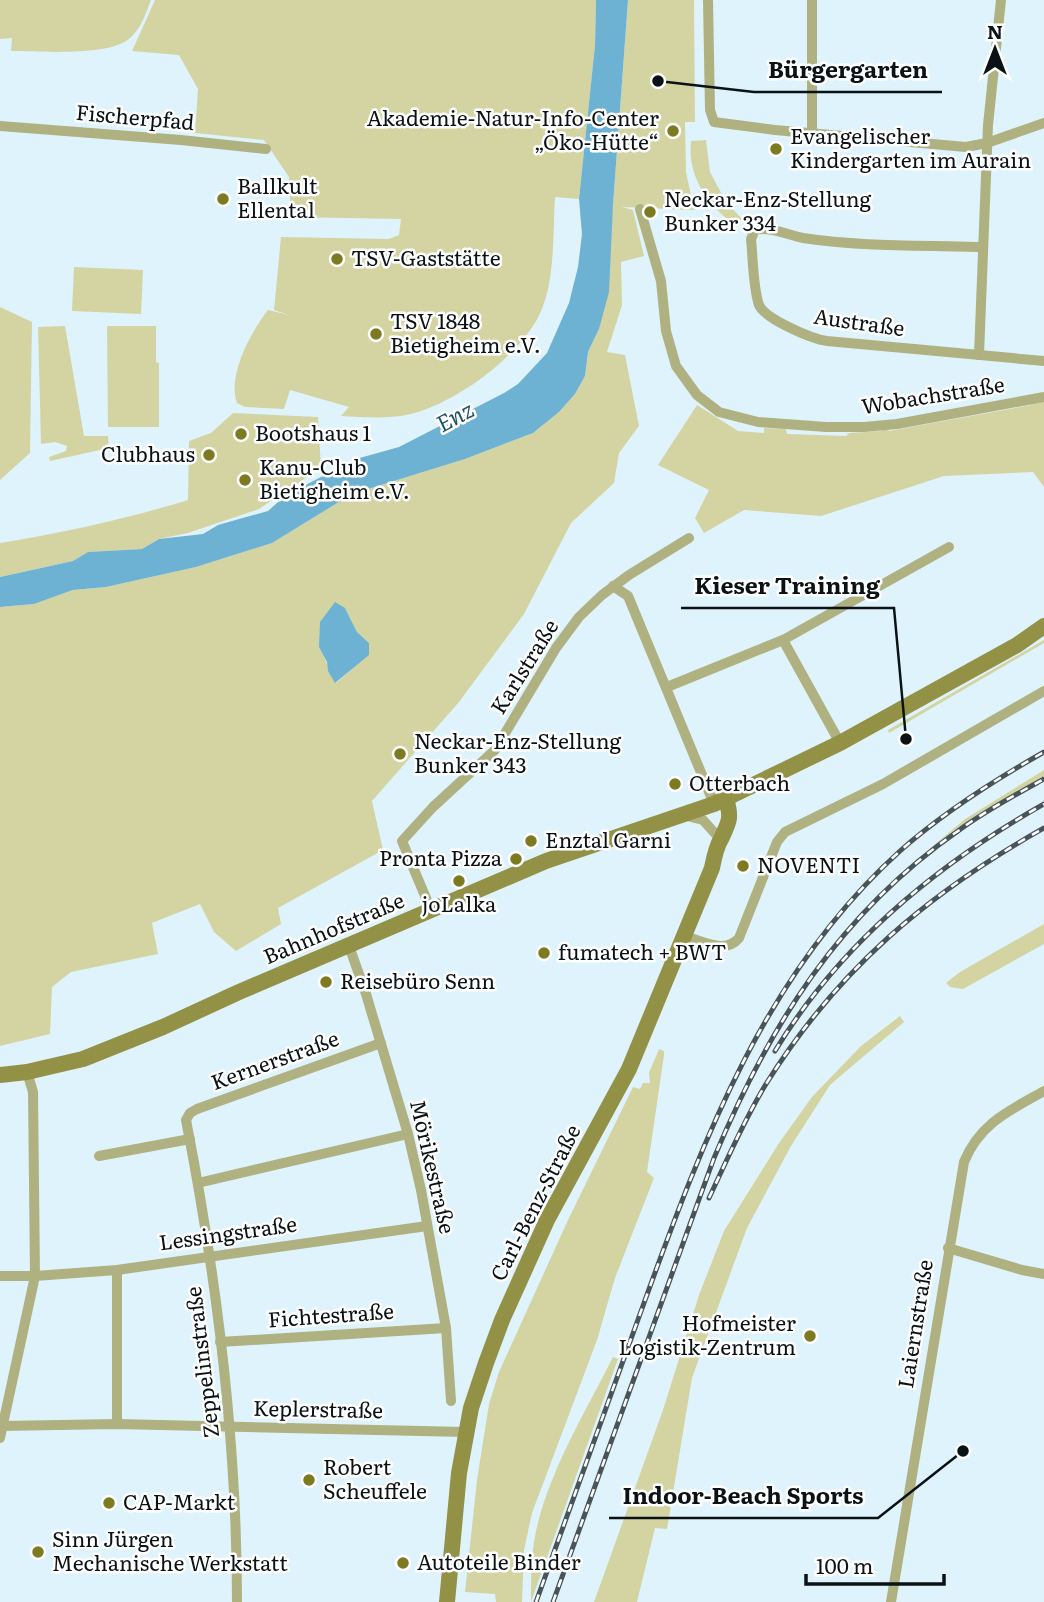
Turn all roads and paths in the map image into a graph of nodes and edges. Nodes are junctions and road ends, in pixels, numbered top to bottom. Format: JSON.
{"nodes":[{"id":1,"x":708,"y":0,"type":"edge"},
{"id":2,"x":812,"y":0,"type":"edge"},
{"id":3,"x":1001,"y":0,"type":"edge"},
{"id":4,"x":1044,"y":123,"type":"edge"},
{"id":5,"x":0,"y":126,"type":"edge"},
{"id":6,"x":812,"y":133,"type":"junction"},
{"id":7,"x":987,"y":143,"type":"junction"},
{"id":8,"x":266,"y":149,"type":"dead end"},
{"id":9,"x":640,"y":209,"type":"dead end"},
{"id":10,"x":983,"y":247,"type":"junction"},
{"id":11,"x":979,"y":355,"type":"junction"},
{"id":12,"x":1044,"y":361,"type":"edge"},
{"id":13,"x":1044,"y":397,"type":"edge"},
{"id":14,"x":689,"y":538,"type":"dead end"},
{"id":15,"x":949,"y":547,"type":"dead end"},
{"id":16,"x":613,"y":586,"type":"junction"},
{"id":17,"x":1044,"y":626,"type":"edge"},
{"id":18,"x":783,"y":640,"type":"junction"},
{"id":19,"x":667,"y":687,"type":"junction"},
{"id":20,"x":1044,"y":691,"type":"edge"},
{"id":21,"x":840,"y":743,"type":"junction"},
{"id":22,"x":720,"y":801,"type":"junction"},
{"id":23,"x":683,"y":815,"type":"junction"},
{"id":24,"x":720,"y":839,"type":"junction"},
{"id":25,"x":431,"y":910,"type":"junction"},
{"id":26,"x":683,"y":936,"type":"junction"},
{"id":27,"x":349,"y":947,"type":"junction"},
{"id":28,"x":381,"y":1043,"type":"junction"},
{"id":29,"x":27,"y":1072,"type":"junction"},
{"id":30,"x":0,"y":1075,"type":"edge"},
{"id":31,"x":1044,"y":1091,"type":"edge"},
{"id":32,"x":186,"y":1120,"type":"joint"},
{"id":33,"x":408,"y":1134,"type":"junction"},
{"id":34,"x":190,"y":1139,"type":"junction"},
{"id":35,"x":99,"y":1156,"type":"dead end"},
{"id":36,"x":198,"y":1183,"type":"junction"},
{"id":37,"x":427,"y":1226,"type":"junction"},
{"id":38,"x":948,"y":1248,"type":"junction"},
{"id":39,"x":210,"y":1256,"type":"junction"},
{"id":40,"x":117,"y":1270,"type":"junction"},
{"id":41,"x":1044,"y":1274,"type":"edge"},
{"id":42,"x":0,"y":1276,"type":"edge"},
{"id":43,"x":35,"y":1276,"type":"junction"},
{"id":44,"x":446,"y":1328,"type":"junction"},
{"id":45,"x":220,"y":1342,"type":"junction"},
{"id":46,"x":451,"y":1401,"type":"dead end"},
{"id":47,"x":117,"y":1424,"type":"junction"},
{"id":48,"x":231,"y":1427,"type":"junction"},
{"id":49,"x":1,"y":1430,"type":"edge"},
{"id":50,"x":465,"y":1433,"type":"junction"},
{"id":51,"x":237,"y":1602,"type":"edge"},
{"id":52,"x":447,"y":1602,"type":"edge"},
{"id":53,"x":891,"y":1602,"type":"edge"}],
"edges":[{"from":1,"to":6,"type":"street"},
{"from":2,"to":6,"type":"street"},
{"from":3,"to":7,"type":"street"},
{"from":4,"to":7,"type":"street"},
{"from":5,"to":8,"type":"street","name":"Fischerpfad"},
{"from":6,"to":7,"type":"street"},
{"from":7,"to":10,"type":"street"},
{"from":9,"to":13,"type":"street","name":"Wobachstraße"},
{"from":10,"to":11,"type":"street"},
{"from":10,"to":11,"type":"street","name":"Austraße"},
{"from":11,"to":12,"type":"street","name":"Austraße"},
{"from":14,"to":16,"type":"street","name":"Karlstraße"},
{"from":15,"to":18,"type":"street"},
{"from":16,"to":19,"type":"street"},
{"from":16,"to":25,"type":"street","name":"Karlstraße"},
{"from":17,"to":21,"type":"street","name":"Bahnhofstraße"},
{"from":18,"to":19,"type":"street"},
{"from":18,"to":21,"type":"street"},
{"from":19,"to":22,"type":"street"},
{"from":20,"to":26,"type":"street"},
{"from":21,"to":22,"type":"street","name":"Bahnhofstraße"},
{"from":22,"to":23,"type":"street","name":"Bahnhofstraße"},
{"from":22,"to":24,"type":"street","name":"Carl-Benz-Straße"},
{"from":23,"to":24,"type":"street"},
{"from":23,"to":25,"type":"street","name":"Bahnhofstraße"},
{"from":24,"to":26,"type":"street","name":"Carl-Benz-Straße"},
{"from":25,"to":27,"type":"street","name":"Bahnhofstraße"},
{"from":26,"to":50,"type":"street","name":"Carl-Benz-Straße"},
{"from":27,"to":28,"type":"street","name":"Mörikestraße"},
{"from":27,"to":29,"type":"street","name":"Bahnhofstraße"},
{"from":28,"to":32,"type":"street","name":"Kernerstraße"},
{"from":28,"to":33,"type":"street","name":"Mörikestraße"},
{"from":29,"to":30,"type":"street","name":"Bahnhofstraße"},
{"from":29,"to":43,"type":"street"},
{"from":31,"to":38,"type":"street","name":"Laiernstraße"},
{"from":32,"to":34,"type":"street","name":"Zeppelinstraße"},
{"from":33,"to":36,"type":"street"},
{"from":33,"to":37,"type":"street","name":"Mörikestraße"},
{"from":34,"to":35,"type":"street"},
{"from":34,"to":36,"type":"street","name":"Zeppelinstraße"},
{"from":36,"to":39,"type":"street","name":"Zeppelinstraße"},
{"from":37,"to":39,"type":"street","name":"Lessingstraße"},
{"from":37,"to":44,"type":"street","name":"Mörikestraße"},
{"from":38,"to":41,"type":"street"},
{"from":38,"to":53,"type":"street","name":"Laiernstraße"},
{"from":39,"to":40,"type":"street","name":"Lessingstraße"},
{"from":39,"to":45,"type":"street","name":"Zeppelinstraße"},
{"from":40,"to":43,"type":"street","name":"Lessingstraße"},
{"from":40,"to":47,"type":"street"},
{"from":42,"to":43,"type":"street","name":"Lessingstraße"},
{"from":43,"to":49,"type":"street"},
{"from":44,"to":45,"type":"street","name":"Fichtestraße"},
{"from":44,"to":46,"type":"street","name":"Mörikestraße"},
{"from":45,"to":48,"type":"street","name":"Zeppelinstraße"},
{"from":47,"to":48,"type":"street","name":"Keplerstraße"},
{"from":47,"to":49,"type":"street","name":"Keplerstraße"},
{"from":48,"to":50,"type":"street","name":"Keplerstraße"},
{"from":48,"to":51,"type":"street","name":"Zeppelinstraße"},
{"from":50,"to":52,"type":"street","name":"Carl-Benz-Straße"}]}
